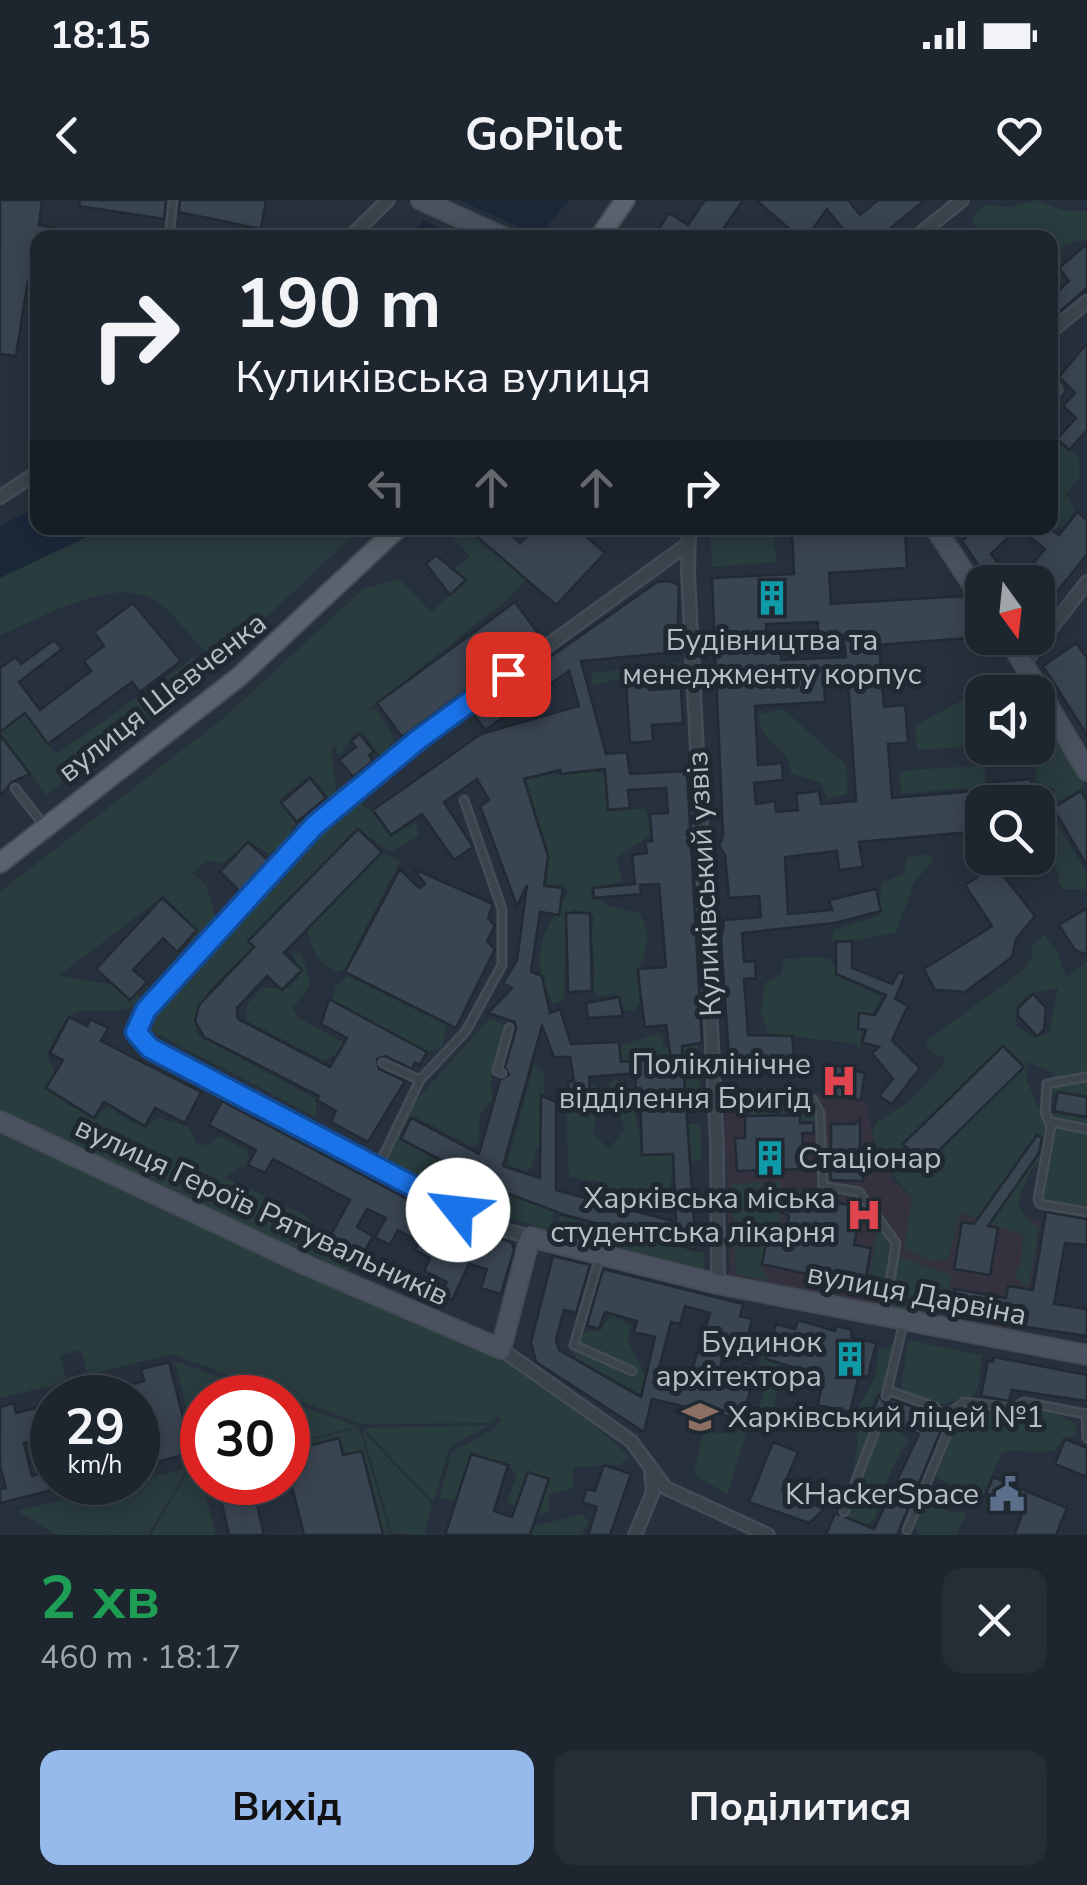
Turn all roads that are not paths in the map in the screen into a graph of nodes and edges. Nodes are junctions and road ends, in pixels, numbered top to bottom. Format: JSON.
{"nodes":[{"id":1,"x":173,"y":200,"type":"edge"},
{"id":2,"x":388,"y":200,"type":"edge"},
{"id":3,"x":423,"y":200,"type":"edge"},
{"id":4,"x":625,"y":200,"type":"edge"},
{"id":5,"x":962,"y":200,"type":"edge"},
{"id":6,"x":170,"y":230,"type":"edge"},
{"id":7,"x":357,"y":230,"type":"edge"},
{"id":8,"x":488,"y":230,"type":"edge"},
{"id":9,"x":604,"y":230,"type":"edge"},
{"id":10,"x":926,"y":230,"type":"edge"},
{"id":11,"x":1087,"y":302,"type":"edge"},
{"id":12,"x":1058,"y":326,"type":"edge"},
{"id":13,"x":30,"y":477,"type":"edge"},
{"id":14,"x":0,"y":498,"type":"edge"},
{"id":15,"x":391,"y":535,"type":"edge"},
{"id":16,"x":689,"y":535,"type":"edge"},
{"id":17,"x":941,"y":535,"type":"edge"},
{"id":18,"x":688,"y":544,"type":"junction"},
{"id":19,"x":965,"y":573,"type":"edge"},
{"id":20,"x":1087,"y":582,"type":"edge"},
{"id":21,"x":1019,"y":655,"type":"edge"},
{"id":22,"x":1024,"y":663,"type":"junction"},
{"id":23,"x":1087,"y":771,"type":"edge"},
{"id":24,"x":15,"y":788,"type":"dead end"},
{"id":25,"x":464,"y":800,"type":"dead end"},
{"id":26,"x":44,"y":824,"type":"junction"},
{"id":27,"x":0,"y":863,"type":"edge"},
{"id":28,"x":509,"y":1028,"type":"dead end"},
{"id":29,"x":384,"y":1063,"type":"dead end"},
{"id":30,"x":502,"y":1073,"type":"dead end"},
{"id":31,"x":1087,"y":1076,"type":"edge"},
{"id":32,"x":420,"y":1080,"type":"junction"},
{"id":33,"x":714,"y":1097,"type":"junction"},
{"id":34,"x":0,"y":1121,"type":"edge"},
{"id":35,"x":1052,"y":1122,"type":"junction"},
{"id":36,"x":1087,"y":1129,"type":"edge"},
{"id":37,"x":378,"y":1166,"type":"junction"},
{"id":38,"x":1087,"y":1212,"type":"edge"},
{"id":39,"x":530,"y":1237,"type":"junction"},
{"id":40,"x":600,"y":1255,"type":"junction"},
{"id":41,"x":718,"y":1284,"type":"junction"},
{"id":42,"x":885,"y":1316,"type":"junction"},
{"id":43,"x":904,"y":1320,"type":"junction"},
{"id":44,"x":502,"y":1349,"type":"junction"},
{"id":45,"x":1087,"y":1355,"type":"edge"},
{"id":46,"x":632,"y":1371,"type":"dead end"},
{"id":47,"x":1086,"y":1411,"type":"edge"},
{"id":48,"x":946,"y":1416,"type":"junction"},
{"id":49,"x":880,"y":1418,"type":"dead end"},
{"id":50,"x":1087,"y":1438,"type":"edge"},
{"id":51,"x":650,"y":1467,"type":"junction"},
{"id":52,"x":684,"y":1498,"type":"junction"},
{"id":53,"x":649,"y":1501,"type":"junction"},
{"id":54,"x":844,"y":1512,"type":"dead end"},
{"id":55,"x":907,"y":1530,"type":"dead end"},
{"id":56,"x":635,"y":1535,"type":"edge"},
{"id":57,"x":768,"y":1535,"type":"edge"}],
"edges":[{"from":1,"to":6,"type":"lane"},
{"from":2,"to":7,"type":"street"},
{"from":3,"to":8,"type":"street"},
{"from":4,"to":9,"type":"main road"},
{"from":5,"to":10,"type":"street"},
{"from":11,"to":12,"type":"street"},
{"from":13,"to":14,"type":"street"},
{"from":15,"to":26,"type":"main road","name":"вулиця Шевченка"},
{"from":16,"to":18,"type":"street","name":"Куликівський узвіз"},
{"from":17,"to":19,"type":"street"},
{"from":18,"to":33,"type":"street","name":"Куликівський узвіз"},
{"from":18,"to":37,"type":"street","name":"вулиця Дарвіна"},
{"from":20,"to":22,"type":"street"},
{"from":21,"to":22,"type":"street"},
{"from":22,"to":23,"type":"street"},
{"from":24,"to":26,"type":"lane"},
{"from":25,"to":32,"type":"lane"},
{"from":26,"to":27,"type":"main road","name":"вулиця Шевченка"},
{"from":28,"to":30,"type":"lane"},
{"from":29,"to":32,"type":"lane"},
{"from":31,"to":35,"type":"lane"},
{"from":32,"to":37,"type":"lane"},
{"from":33,"to":41,"type":"street","name":"Куликівський узвіз"},
{"from":33,"to":42,"type":"lane"},
{"from":34,"to":44,"type":"street","name":"вулиця Героїв Рятувальників"},
{"from":35,"to":36,"type":"lane"},
{"from":35,"to":38,"type":"lane"},
{"from":37,"to":39,"type":"street","name":"вулиця Дарвіна"},
{"from":39,"to":40,"type":"street","name":"вулиця Дарвіна"},
{"from":39,"to":44,"type":"street"},
{"from":40,"to":41,"type":"street","name":"вулиця Дарвіна"},
{"from":40,"to":46,"type":"lane"},
{"from":41,"to":42,"type":"street","name":"вулиця Дарвіна"},
{"from":42,"to":43,"type":"street","name":"вулиця Дарвіна"},
{"from":43,"to":45,"type":"street","name":"вулиця Дарвіна"},
{"from":43,"to":48,"type":"lane"},
{"from":44,"to":51,"type":"street"},
{"from":47,"to":48,"type":"lane"},
{"from":47,"to":50,"type":"lane"},
{"from":48,"to":55,"type":"lane"},
{"from":49,"to":54,"type":"lane"},
{"from":51,"to":52,"type":"street"},
{"from":51,"to":53,"type":"street"},
{"from":52,"to":53,"type":"street"},
{"from":52,"to":57,"type":"street"},
{"from":53,"to":56,"type":"street"}]}
